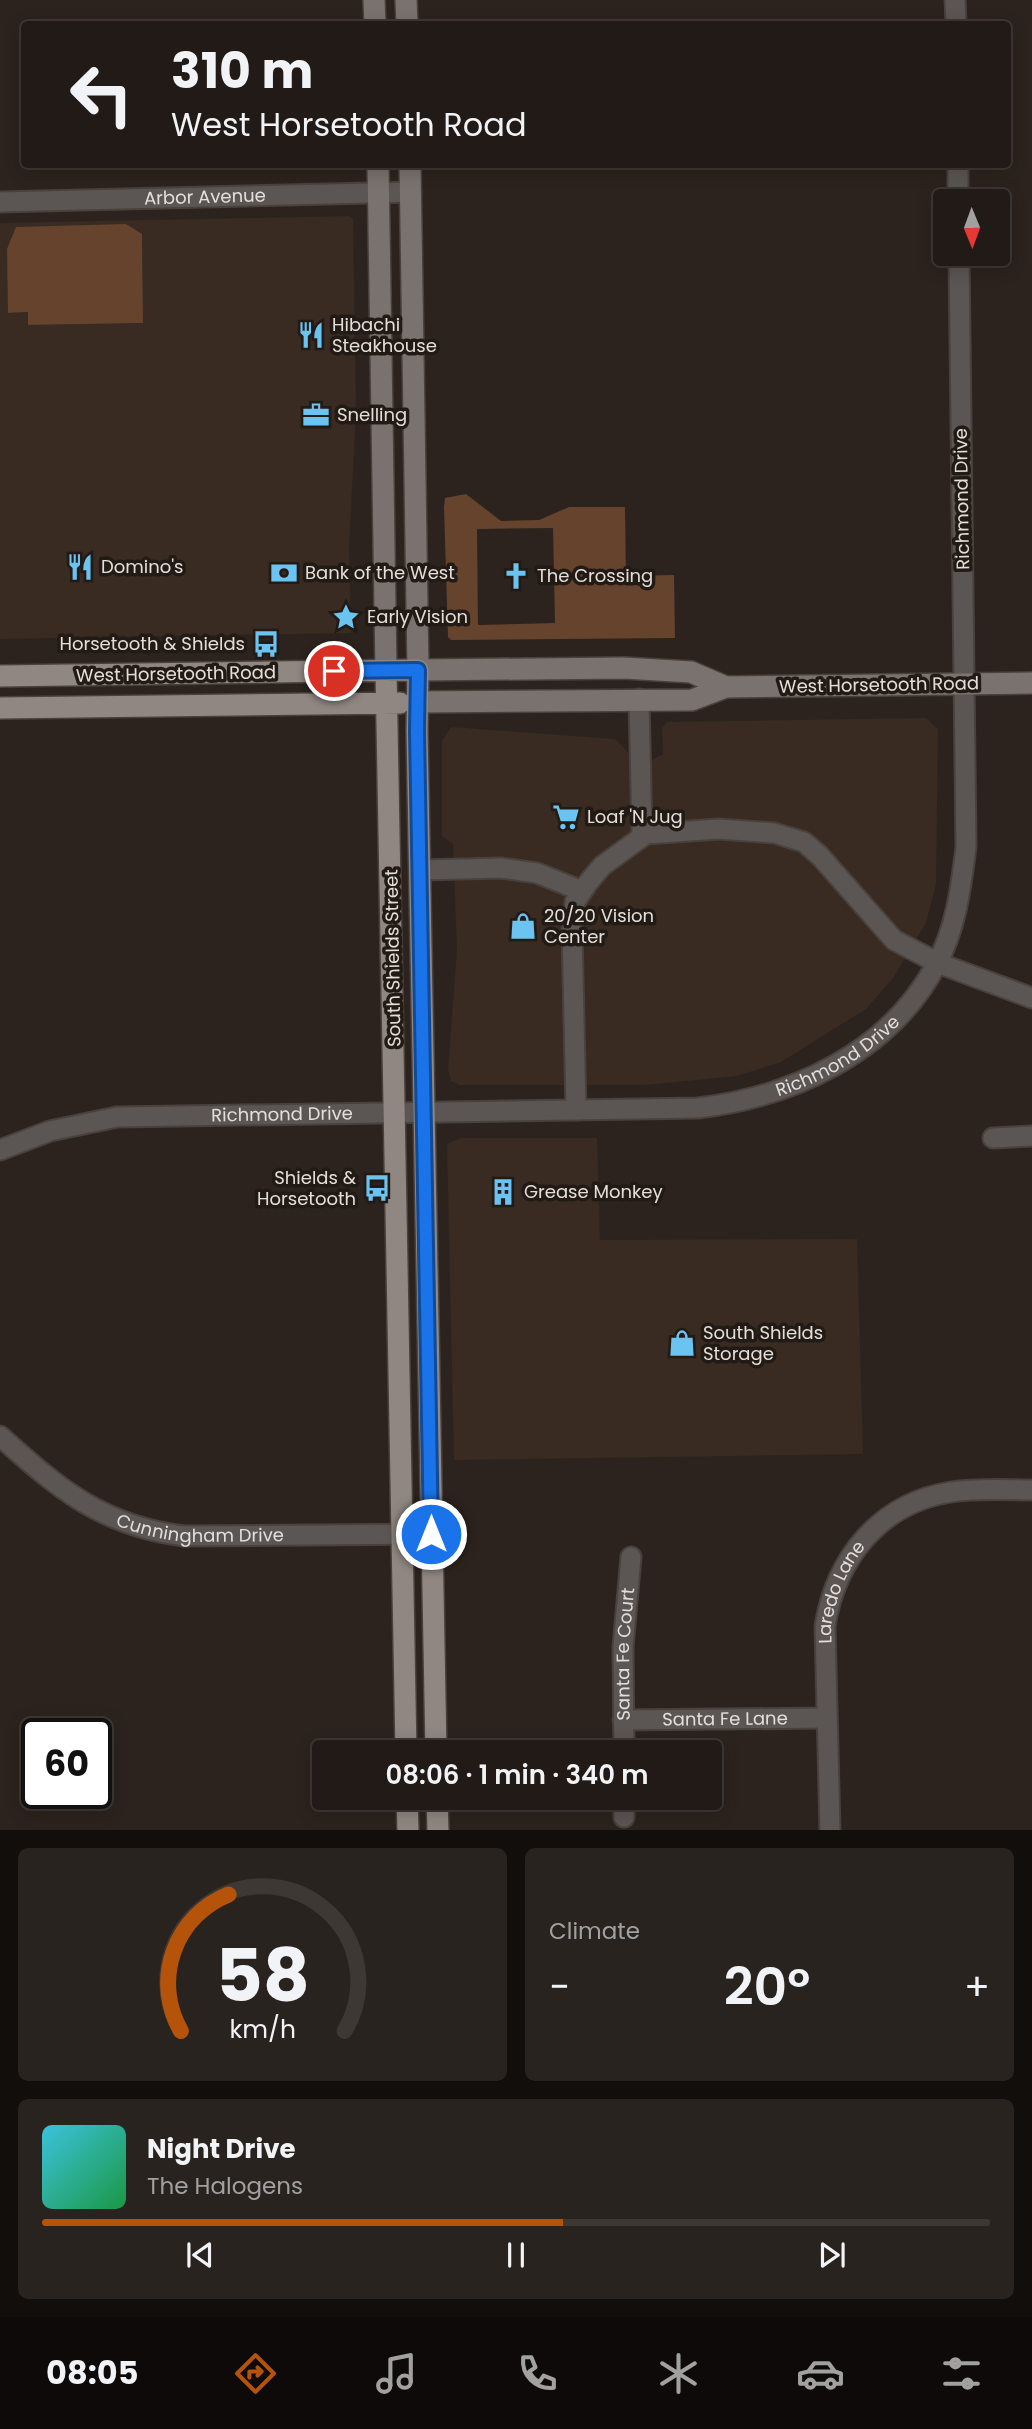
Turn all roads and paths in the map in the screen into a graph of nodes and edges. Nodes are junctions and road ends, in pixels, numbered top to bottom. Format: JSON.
{"nodes":[{"id":1,"x":374,"y":0,"type":"edge"},
{"id":2,"x":406,"y":0,"type":"edge"},
{"id":3,"x":955,"y":0,"type":"edge"},
{"id":4,"x":375,"y":21,"type":"edge"},
{"id":5,"x":407,"y":21,"type":"edge"},
{"id":6,"x":956,"y":21,"type":"edge"},
{"id":7,"x":378,"y":168,"type":"edge"},
{"id":8,"x":410,"y":168,"type":"edge"},
{"id":9,"x":958,"y":168,"type":"edge"},
{"id":10,"x":958,"y":189,"type":"edge"},
{"id":11,"x":411,"y":192,"type":"junction"},
{"id":12,"x":379,"y":194,"type":"junction"},
{"id":13,"x":0,"y":202,"type":"edge"},
{"id":14,"x":959,"y":266,"type":"edge"},
{"id":15,"x":418,"y":670,"type":"junction"},
{"id":16,"x":386,"y":671,"type":"junction"},
{"id":17,"x":0,"y":676,"type":"edge"},
{"id":18,"x":1032,"y":683,"type":"edge"},
{"id":19,"x":966,"y":684,"type":"junction"},
{"id":20,"x":726,"y":687,"type":"junction"},
{"id":21,"x":639,"y":699,"type":"junction"},
{"id":22,"x":417,"y":702,"type":"junction"},
{"id":23,"x":388,"y":703,"type":"junction"},
{"id":24,"x":0,"y":708,"type":"edge"},
{"id":25,"x":642,"y":836,"type":"junction"},
{"id":26,"x":421,"y":870,"type":"junction"},
{"id":27,"x":582,"y":891,"type":"junction"},
{"id":28,"x":938,"y":963,"type":"junction"},
{"id":29,"x":1032,"y":998,"type":"edge"},
{"id":30,"x":576,"y":1110,"type":"junction"},
{"id":31,"x":396,"y":1112,"type":"junction"},
{"id":32,"x":423,"y":1112,"type":"junction"},
{"id":33,"x":1032,"y":1136,"type":"edge"},
{"id":34,"x":993,"y":1138,"type":"dead end"},
{"id":35,"x":0,"y":1150,"type":"edge"},
{"id":36,"x":0,"y":1436,"type":"edge"},
{"id":37,"x":1032,"y":1490,"type":"edge"},
{"id":38,"x":403,"y":1534,"type":"junction"},
{"id":39,"x":431,"y":1534,"type":"junction"},
{"id":40,"x":631,"y":1557,"type":"dead end"},
{"id":41,"x":826,"y":1718,"type":"junction"},
{"id":42,"x":623,"y":1720,"type":"junction"},
{"id":43,"x":406,"y":1740,"type":"edge"},
{"id":44,"x":436,"y":1740,"type":"edge"},
{"id":45,"x":624,"y":1740,"type":"edge"},
{"id":46,"x":407,"y":1810,"type":"edge"},
{"id":47,"x":437,"y":1810,"type":"edge"},
{"id":48,"x":408,"y":1830,"type":"edge"},
{"id":49,"x":438,"y":1830,"type":"edge"},
{"id":50,"x":830,"y":1830,"type":"edge"}],
"edges":[{"from":1,"to":4,"type":"main road"},
{"from":2,"to":5,"type":"main road"},
{"from":3,"to":6,"type":"street"},
{"from":7,"to":12,"type":"main road","name":"South Shields Street"},
{"from":8,"to":11,"type":"main road","name":"South Shields Street"},
{"from":9,"to":10,"type":"street"},
{"from":11,"to":12,"type":"street","name":"Arbor Avenue"},
{"from":11,"to":15,"type":"main road","name":"South Shields Street"},
{"from":12,"to":13,"type":"street","name":"Arbor Avenue"},
{"from":12,"to":16,"type":"main road","name":"South Shields Street"},
{"from":14,"to":19,"type":"street","name":"Richmond Drive"},
{"from":15,"to":16,"type":"main road","name":"West Horsetooth Road"},
{"from":15,"to":20,"type":"main road","name":"West Horsetooth Road"},
{"from":15,"to":22,"type":"main road","name":"South Shields Street"},
{"from":16,"to":17,"type":"main road","name":"West Horsetooth Road"},
{"from":16,"to":23,"type":"main road","name":"South Shields Street"},
{"from":18,"to":19,"type":"main road","name":"West Horsetooth Road"},
{"from":19,"to":20,"type":"main road","name":"West Horsetooth Road"},
{"from":19,"to":28,"type":"street","name":"Richmond Drive"},
{"from":20,"to":21,"type":"main road","name":"West Horsetooth Road"},
{"from":21,"to":22,"type":"main road","name":"West Horsetooth Road"},
{"from":21,"to":25,"type":"street"},
{"from":22,"to":23,"type":"main road","name":"West Horsetooth Road"},
{"from":22,"to":26,"type":"main road","name":"South Shields Street"},
{"from":23,"to":24,"type":"main road","name":"West Horsetooth Road"},
{"from":23,"to":31,"type":"main road","name":"South Shields Street"},
{"from":25,"to":27,"type":"street"},
{"from":25,"to":28,"type":"street"},
{"from":26,"to":27,"type":"street"},
{"from":26,"to":32,"type":"main road","name":"South Shields Street"},
{"from":27,"to":30,"type":"street"},
{"from":28,"to":29,"type":"street"},
{"from":28,"to":30,"type":"street","name":"Richmond Drive"},
{"from":30,"to":32,"type":"street","name":"Richmond Drive"},
{"from":31,"to":32,"type":"street","name":"Richmond Drive"},
{"from":31,"to":35,"type":"street","name":"Richmond Drive"},
{"from":31,"to":38,"type":"main road","name":"South Shields Street"},
{"from":32,"to":39,"type":"main road","name":"South Shields Street"},
{"from":33,"to":34,"type":"street"},
{"from":36,"to":38,"type":"street","name":"Cunningham Drive"},
{"from":37,"to":41,"type":"street","name":"Laredo Lane"},
{"from":38,"to":39,"type":"street","name":"Cunningham Drive"},
{"from":38,"to":43,"type":"main road","name":"South Shields Street"},
{"from":39,"to":44,"type":"main road","name":"South Shields Street"},
{"from":40,"to":42,"type":"street","name":"Santa Fe Court"},
{"from":41,"to":42,"type":"street","name":"Santa Fe Lane"},
{"from":41,"to":50,"type":"street","name":"Laredo Lane"},
{"from":42,"to":45,"type":"street","name":"Santa Fe Court"},
{"from":46,"to":48,"type":"main road"},
{"from":47,"to":49,"type":"main road"}]}
